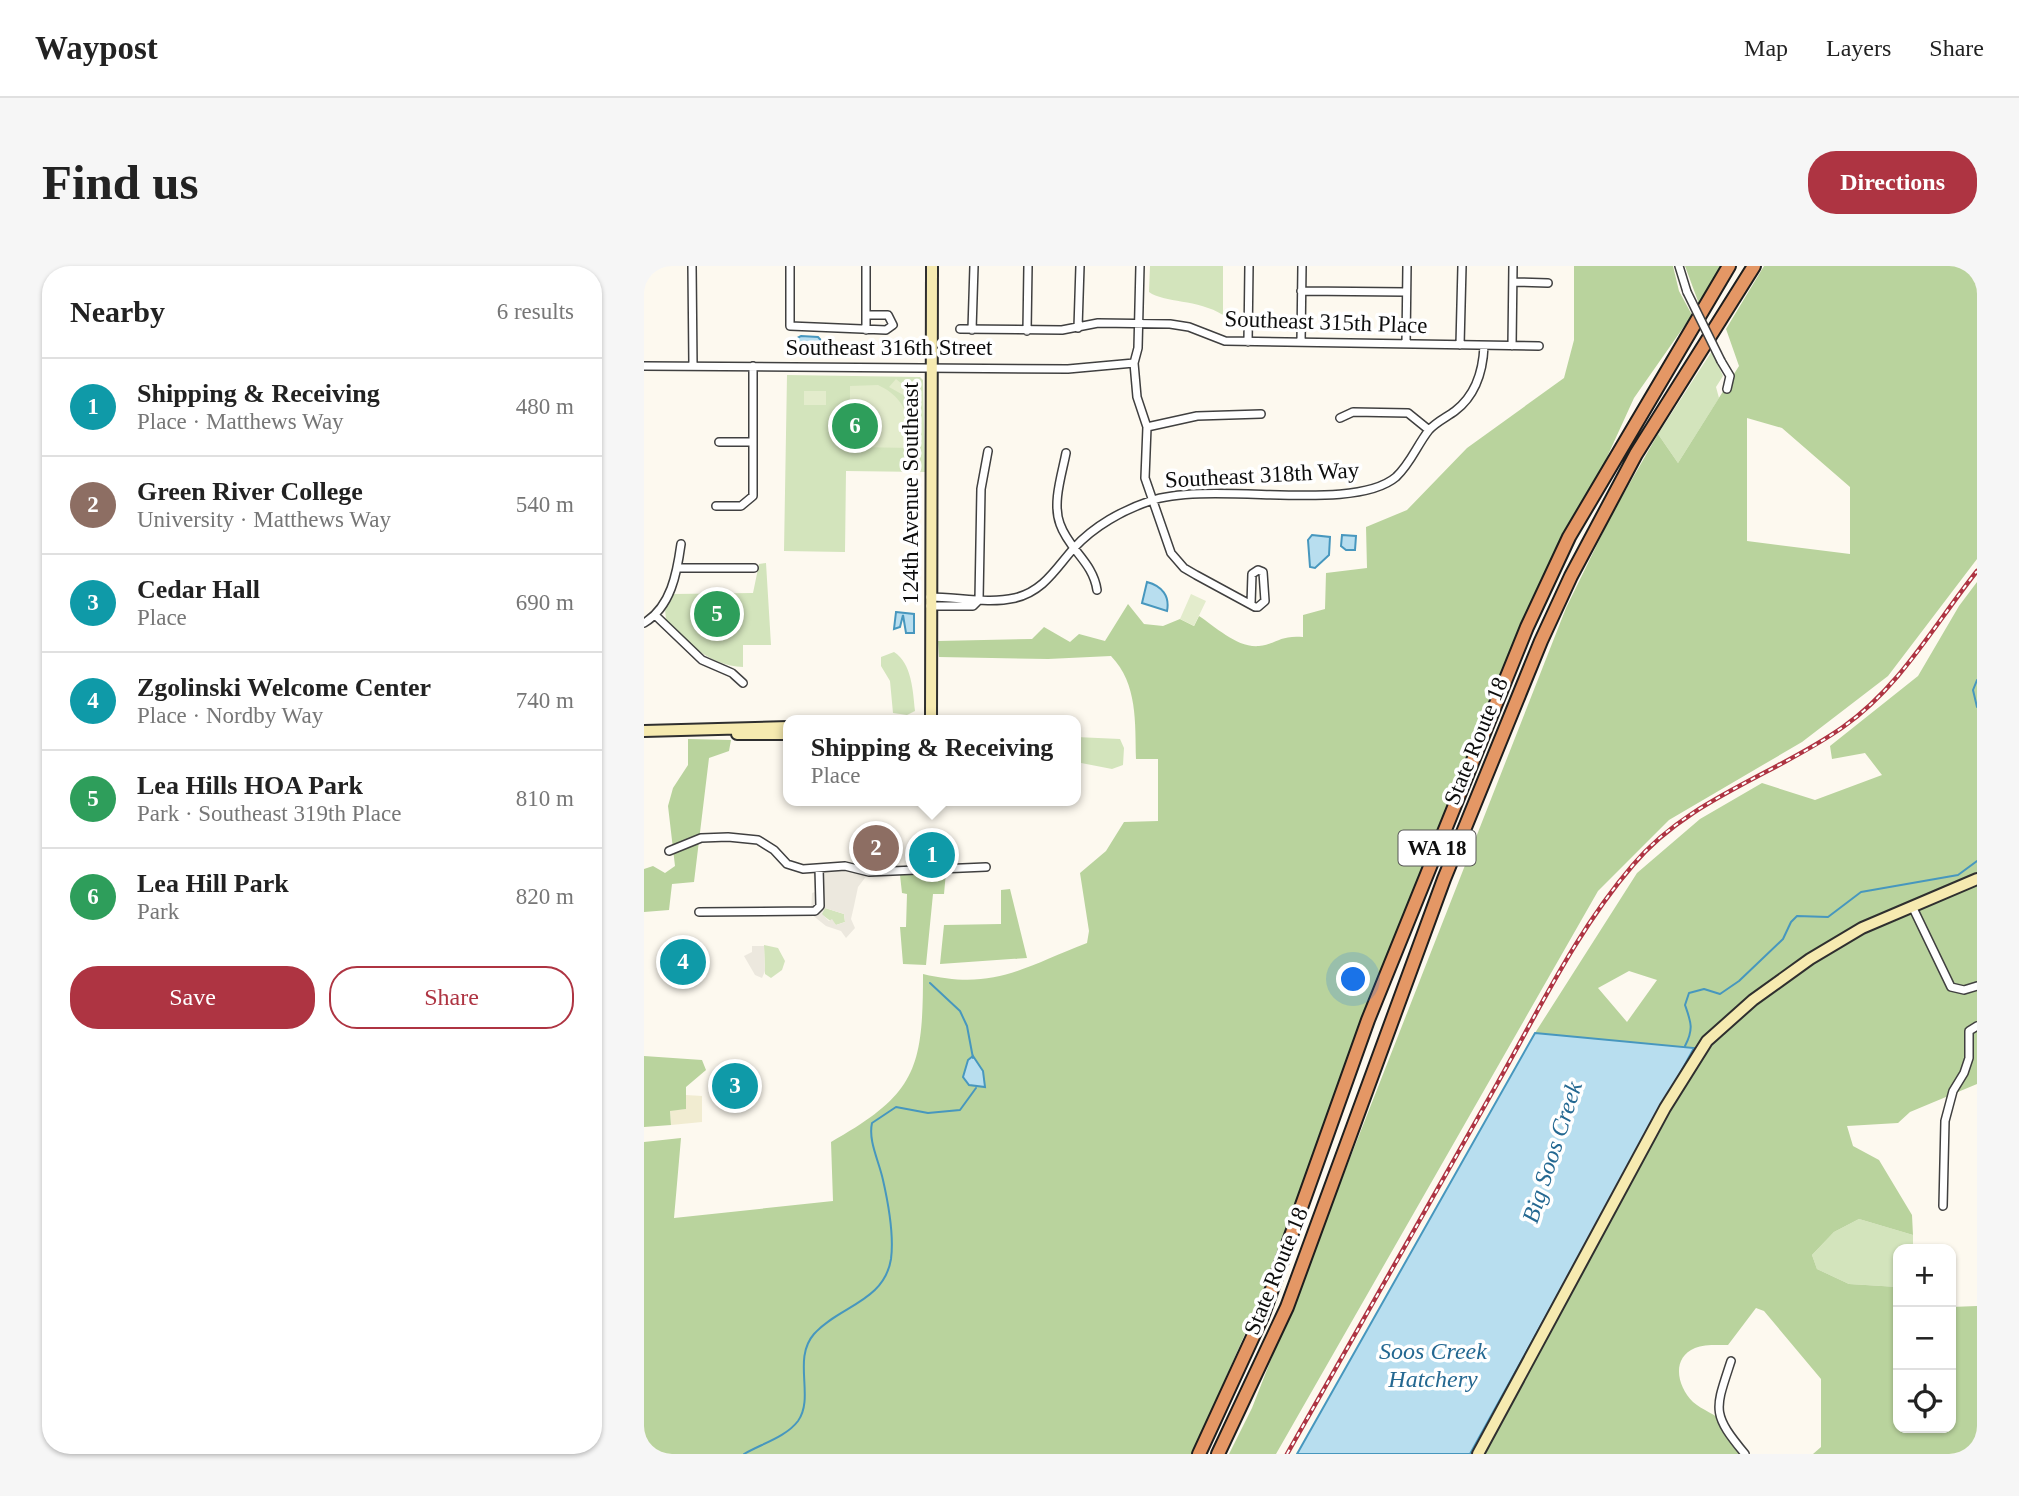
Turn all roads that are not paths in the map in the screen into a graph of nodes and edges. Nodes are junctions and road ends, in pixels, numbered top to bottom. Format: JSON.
{"nodes":[{"id":1,"x":692,"y":266,"type":"edge"},
{"id":2,"x":790,"y":266,"type":"edge"},
{"id":3,"x":866,"y":266,"type":"edge"},
{"id":4,"x":932,"y":266,"type":"edge"},
{"id":5,"x":974,"y":266,"type":"edge"},
{"id":6,"x":1028,"y":266,"type":"edge"},
{"id":7,"x":1080,"y":266,"type":"edge"},
{"id":8,"x":1140,"y":266,"type":"edge"},
{"id":9,"x":1249,"y":266,"type":"edge"},
{"id":10,"x":1302,"y":266,"type":"edge"},
{"id":11,"x":1407,"y":266,"type":"edge"},
{"id":12,"x":1462,"y":266,"type":"edge"},
{"id":13,"x":1513,"y":266,"type":"edge"},
{"id":14,"x":1679,"y":266,"type":"edge"},
{"id":15,"x":1729,"y":266,"type":"edge"},
{"id":16,"x":1754,"y":266,"type":"edge"},
{"id":17,"x":1513,"y":282,"type":"junction"},
{"id":18,"x":1548,"y":283,"type":"dead end"},
{"id":19,"x":1301,"y":291,"type":"junction"},
{"id":20,"x":1406,"y":292,"type":"junction"},
{"id":21,"x":866,"y":314,"type":"junction"},
{"id":22,"x":1139,"y":323,"type":"junction"},
{"id":23,"x":1079,"y":328,"type":"junction"},
{"id":24,"x":960,"y":329,"type":"dead end"},
{"id":25,"x":866,"y":330,"type":"junction"},
{"id":26,"x":972,"y":330,"type":"junction"},
{"id":27,"x":1027,"y":331,"type":"junction"},
{"id":28,"x":1248,"y":342,"type":"junction"},
{"id":29,"x":1301,"y":342,"type":"junction"},
{"id":30,"x":1406,"y":344,"type":"junction"},
{"id":31,"x":1460,"y":345,"type":"junction"},
{"id":32,"x":1484,"y":345,"type":"junction"},
{"id":33,"x":1512,"y":346,"type":"junction"},
{"id":34,"x":1539,"y":346,"type":"dead end"},
{"id":35,"x":1134,"y":363,"type":"junction"},
{"id":36,"x":693,"y":365,"type":"junction"},
{"id":37,"x":644,"y":366,"type":"edge"},
{"id":38,"x":753,"y":366,"type":"junction"},
{"id":39,"x":932,"y":366,"type":"junction"},
{"id":40,"x":1727,"y":389,"type":"dead end"},
{"id":41,"x":1261,"y":414,"type":"dead end"},
{"id":42,"x":1340,"y":418,"type":"dead end"},
{"id":43,"x":1147,"y":427,"type":"junction"},
{"id":44,"x":1429,"y":430,"type":"junction"},
{"id":45,"x":719,"y":442,"type":"dead end"},
{"id":46,"x":752,"y":442,"type":"junction"},
{"id":47,"x":988,"y":451,"type":"dead end"},
{"id":48,"x":1066,"y":453,"type":"dead end"},
{"id":49,"x":1152,"y":500,"type":"junction"},
{"id":50,"x":716,"y":506,"type":"dead end"},
{"id":51,"x":681,"y":544,"type":"dead end"},
{"id":52,"x":1075,"y":547,"type":"junction"},
{"id":53,"x":678,"y":568,"type":"junction"},
{"id":54,"x":754,"y":568,"type":"dead end"},
{"id":55,"x":1097,"y":590,"type":"dead end"},
{"id":56,"x":979,"y":600,"type":"junction"},
{"id":57,"x":930,"y":601,"type":"junction"},
{"id":58,"x":1251,"y":604,"type":"junction"},
{"id":59,"x":656,"y":615,"type":"junction"},
{"id":60,"x":644,"y":622,"type":"edge"},
{"id":61,"x":743,"y":683,"type":"dead end"},
{"id":62,"x":931,"y":715,"type":"edge"},
{"id":63,"x":783,"y":727,"type":"edge"},
{"id":64,"x":644,"y":731,"type":"edge"},
{"id":65,"x":678,"y":731,"type":"junction"},
{"id":66,"x":783,"y":734,"type":"edge"},
{"id":67,"x":668,"y":851,"type":"dead end"},
{"id":68,"x":986,"y":867,"type":"dead end"},
{"id":69,"x":820,"y":868,"type":"junction"},
{"id":70,"x":1977,"y":878,"type":"edge"},
{"id":71,"x":1912,"y":906,"type":"junction"},
{"id":72,"x":699,"y":912,"type":"dead end"},
{"id":73,"x":1977,"y":986,"type":"edge"},
{"id":74,"x":1977,"y":1026,"type":"edge"},
{"id":75,"x":1943,"y":1206,"type":"dead end"},
{"id":76,"x":1731,"y":1361,"type":"dead end"},
{"id":77,"x":1199,"y":1454,"type":"edge"},
{"id":78,"x":1218,"y":1454,"type":"edge"},
{"id":79,"x":1478,"y":1454,"type":"edge"},
{"id":80,"x":1745,"y":1454,"type":"edge"}],
"edges":[{"from":1,"to":36,"type":"street"},
{"from":2,"to":25,"type":"street"},
{"from":3,"to":21,"type":"street"},
{"from":4,"to":39,"type":"main road","name":"124th Avenue Southeast"},
{"from":5,"to":26,"type":"street"},
{"from":6,"to":27,"type":"street"},
{"from":7,"to":23,"type":"street"},
{"from":8,"to":22,"type":"street"},
{"from":9,"to":28,"type":"street"},
{"from":10,"to":19,"type":"street"},
{"from":11,"to":20,"type":"street"},
{"from":12,"to":31,"type":"street"},
{"from":13,"to":17,"type":"street"},
{"from":14,"to":40,"type":"street","bridge":true},
{"from":15,"to":77,"type":"highway","name":"State Route 18","number":"WA 18"},
{"from":16,"to":78,"type":"highway","name":"State Route 18","number":"WA 18"},
{"from":17,"to":18,"type":"street"},
{"from":17,"to":33,"type":"street"},
{"from":19,"to":20,"type":"street"},
{"from":19,"to":29,"type":"street"},
{"from":20,"to":30,"type":"street"},
{"from":21,"to":25,"type":"street"},
{"from":21,"to":25,"type":"street"},
{"from":22,"to":23,"type":"street","name":"Southeast 315th Place"},
{"from":22,"to":28,"type":"street","name":"Southeast 315th Place"},
{"from":22,"to":35,"type":"street"},
{"from":23,"to":27,"type":"street","name":"Southeast 315th Place"},
{"from":24,"to":26,"type":"street","name":"Southeast 315th Place"},
{"from":26,"to":27,"type":"street","name":"Southeast 315th Place"},
{"from":28,"to":29,"type":"street","name":"Southeast 315th Place"},
{"from":29,"to":30,"type":"street","name":"Southeast 315th Place"},
{"from":30,"to":31,"type":"street","name":"Southeast 315th Place"},
{"from":31,"to":32,"type":"street","name":"Southeast 315th Place"},
{"from":32,"to":33,"type":"street","name":"Southeast 315th Place"},
{"from":32,"to":44,"type":"street","name":"Southeast 318th Way"},
{"from":33,"to":34,"type":"street","name":"Southeast 315th Place"},
{"from":35,"to":39,"type":"street","name":"Southeast 316th Street"},
{"from":35,"to":43,"type":"street"},
{"from":36,"to":37,"type":"street","name":"Southeast 316th Street"},
{"from":36,"to":38,"type":"street","name":"Southeast 316th Street"},
{"from":38,"to":39,"type":"street","name":"Southeast 316th Street"},
{"from":38,"to":46,"type":"street"},
{"from":39,"to":57,"type":"main road","name":"124th Avenue Southeast"},
{"from":41,"to":43,"type":"street"},
{"from":42,"to":44,"type":"street"},
{"from":43,"to":49,"type":"street"},
{"from":44,"to":49,"type":"street","name":"Southeast 318th Way"},
{"from":45,"to":46,"type":"street"},
{"from":46,"to":50,"type":"street"},
{"from":47,"to":56,"type":"street"},
{"from":48,"to":52,"type":"street"},
{"from":49,"to":52,"type":"street","name":"Southeast 318th Way"},
{"from":49,"to":58,"type":"street"},
{"from":51,"to":53,"type":"street"},
{"from":52,"to":55,"type":"street"},
{"from":52,"to":56,"type":"street","name":"Southeast 318th Way"},
{"from":53,"to":54,"type":"street"},
{"from":53,"to":59,"type":"street"},
{"from":56,"to":57,"type":"street","name":"Southeast 318th Way"},
{"from":57,"to":62,"type":"main road","name":"124th Avenue Southeast"},
{"from":58,"to":58,"type":"street"},
{"from":59,"to":60,"type":"street"},
{"from":59,"to":61,"type":"street"},
{"from":63,"to":65,"type":"main road"},
{"from":64,"to":65,"type":"main road"},
{"from":65,"to":66,"type":"main road"},
{"from":67,"to":69,"type":"street"},
{"from":68,"to":69,"type":"street"},
{"from":69,"to":72,"type":"street"},
{"from":70,"to":71,"type":"main road"},
{"from":71,"to":73,"type":"street"},
{"from":71,"to":79,"type":"main road"},
{"from":74,"to":75,"type":"street"},
{"from":76,"to":80,"type":"street"}]}
